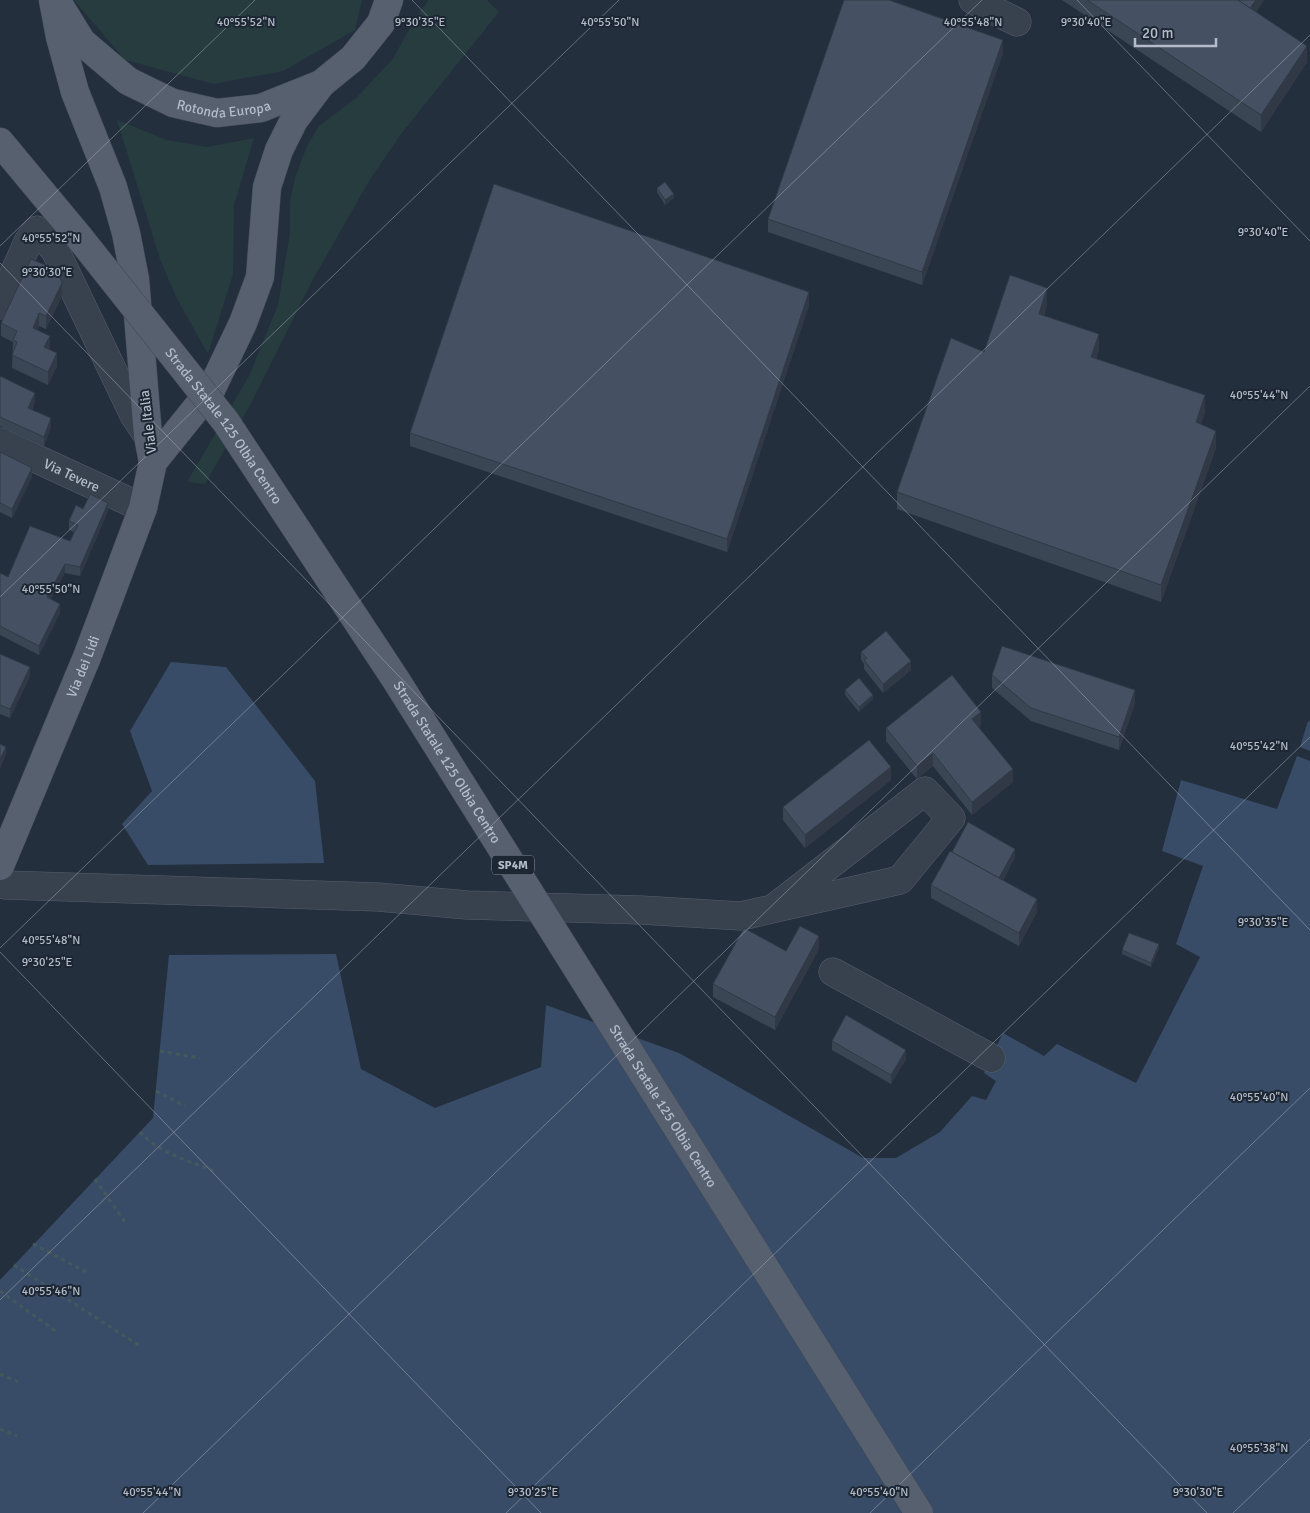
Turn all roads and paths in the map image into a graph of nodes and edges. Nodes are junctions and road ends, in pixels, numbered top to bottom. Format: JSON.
{"nodes":[{"id":1,"x":54,"y":0,"type":"edge"},
{"id":2,"x":404,"y":0,"type":"edge"},
{"id":3,"x":973,"y":0,"type":"edge"},
{"id":4,"x":385,"y":12,"type":"edge"},
{"id":5,"x":1017,"y":22,"type":"dead end"},
{"id":6,"x":321,"y":84,"type":"junction"},
{"id":7,"x":0,"y":142,"type":"edge"},
{"id":8,"x":0,"y":305,"type":"edge"},
{"id":9,"x":148,"y":436,"type":"junction"},
{"id":10,"x":0,"y":442,"type":"edge"},
{"id":11,"x":153,"y":462,"type":"junction"},
{"id":12,"x":143,"y":508,"type":"junction"},
{"id":13,"x":0,"y":866,"type":"edge"},
{"id":14,"x":0,"y":881,"type":"edge"},
{"id":15,"x":774,"y":908,"type":"junction"},
{"id":16,"x":833,"y":972,"type":"dead end"},
{"id":17,"x":160,"y":1051,"type":"dead end"},
{"id":18,"x":200,"y":1058,"type":"dead end"},
{"id":19,"x":991,"y":1058,"type":"dead end"},
{"id":20,"x":156,"y":1091,"type":"dead end"},
{"id":21,"x":185,"y":1106,"type":"dead end"},
{"id":22,"x":140,"y":1132,"type":"dead end"},
{"id":23,"x":217,"y":1172,"type":"dead end"},
{"id":24,"x":95,"y":1179,"type":"dead end"},
{"id":25,"x":126,"y":1225,"type":"dead end"},
{"id":26,"x":33,"y":1244,"type":"dead end"},
{"id":27,"x":14,"y":1265,"type":"dead end"},
{"id":28,"x":90,"y":1274,"type":"dead end"},
{"id":29,"x":0,"y":1291,"type":"edge"},
{"id":30,"x":57,"y":1332,"type":"dead end"},
{"id":31,"x":140,"y":1346,"type":"dead end"},
{"id":32,"x":0,"y":1374,"type":"edge"},
{"id":33,"x":18,"y":1382,"type":"dead end"},
{"id":34,"x":0,"y":1429,"type":"edge"},
{"id":35,"x":16,"y":1436,"type":"dead end"},
{"id":36,"x":919,"y":1513,"type":"edge"}],
"edges":[{"from":1,"to":6,"type":"main road","name":"Rotonda Europa"},
{"from":1,"to":9,"type":"main road","name":"Viale Italia"},
{"from":2,"to":4,"type":"street"},
{"from":3,"to":5,"type":"street"},
{"from":4,"to":6,"type":"main road","name":"Rotonda Europa"},
{"from":6,"to":11,"type":"main road","name":"Viale Italia"},
{"from":7,"to":36,"type":"main road","name":"Strada Statale 125 Olbia Centro","number":"SP4M","bridge":true},
{"from":8,"to":9,"type":"street"},
{"from":9,"to":11,"type":"main road","name":"Viale Italia"},
{"from":10,"to":12,"type":"street","name":"Via Tevere"},
{"from":11,"to":12,"type":"main road","name":"Via dei Lidi"},
{"from":12,"to":13,"type":"main road","name":"Via dei Lidi"},
{"from":14,"to":15,"type":"street"},
{"from":15,"to":15,"type":"street"},
{"from":16,"to":19,"type":"street"},
{"from":17,"to":18,"type":"path"},
{"from":20,"to":21,"type":"path"},
{"from":22,"to":23,"type":"path"},
{"from":24,"to":25,"type":"path"},
{"from":26,"to":28,"type":"path"},
{"from":27,"to":31,"type":"path"},
{"from":29,"to":30,"type":"path"},
{"from":32,"to":33,"type":"path"},
{"from":34,"to":35,"type":"path"}]}
